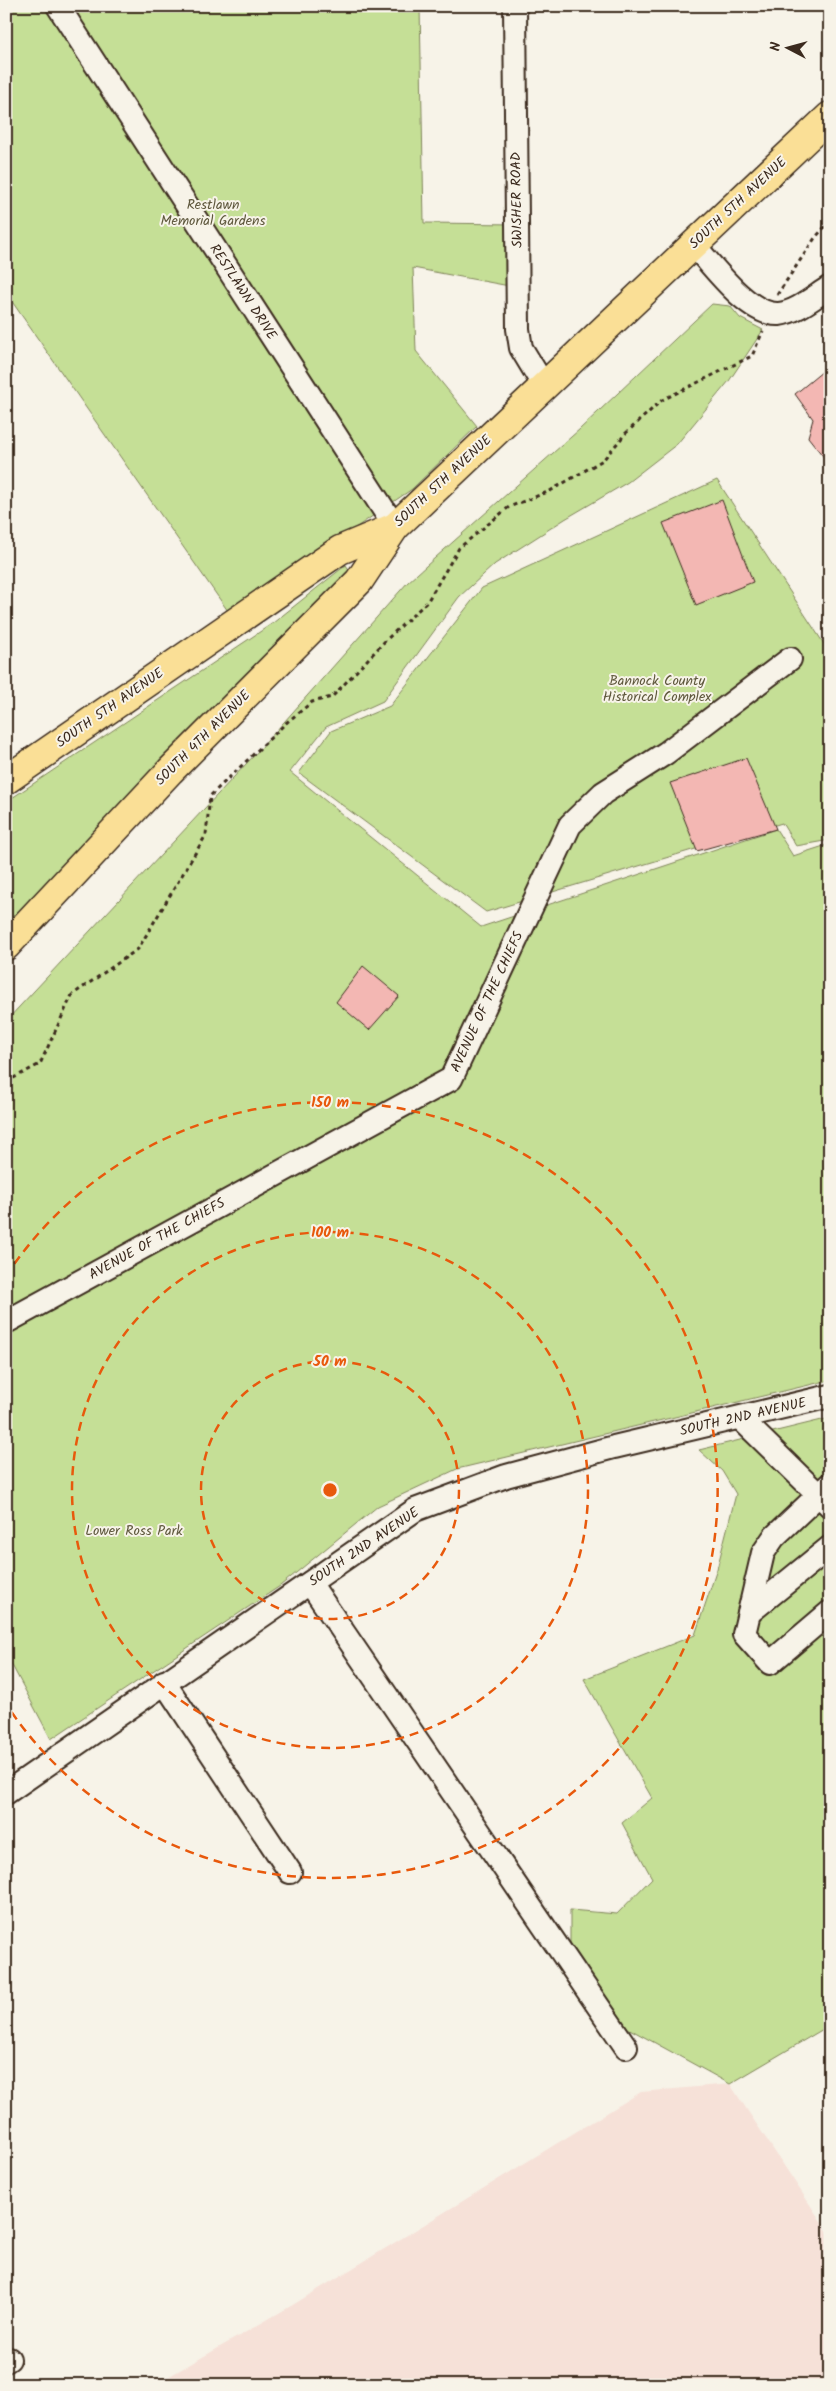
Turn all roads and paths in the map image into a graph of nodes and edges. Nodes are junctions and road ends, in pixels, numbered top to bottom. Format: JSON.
{"nodes":[{"id":1,"x":58,"y":6,"type":"edge"},
{"id":2,"x":515,"y":6,"type":"edge"},
{"id":3,"x":830,"y":116,"type":"edge"},
{"id":4,"x":830,"y":221,"type":"edge"},
{"id":5,"x":694,"y":245,"type":"junction"},
{"id":6,"x":830,"y":287,"type":"edge"},
{"id":7,"x":768,"y":313,"type":"junction"},
{"id":8,"x":544,"y":386,"type":"junction"},
{"id":9,"x":396,"y":527,"type":"junction"},
{"id":10,"x":790,"y":659,"type":"dead end"},
{"id":11,"x":6,"y":780,"type":"edge"},
{"id":12,"x":6,"y":946,"type":"edge"},
{"id":13,"x":6,"y":1082,"type":"edge"},
{"id":14,"x":6,"y":1322,"type":"edge"},
{"id":15,"x":830,"y":1396,"type":"edge"},
{"id":16,"x":740,"y":1418,"type":"junction"},
{"id":17,"x":826,"y":1495,"type":"edge"},
{"id":18,"x":830,"y":1547,"type":"edge"},
{"id":19,"x":310,"y":1583,"type":"junction"},
{"id":20,"x":749,"y":1612,"type":"junction"},
{"id":21,"x":830,"y":1612,"type":"edge"},
{"id":22,"x":164,"y":1682,"type":"junction"},
{"id":23,"x":6,"y":1793,"type":"edge"},
{"id":24,"x":290,"y":1872,"type":"dead end"},
{"id":25,"x":626,"y":2047,"type":"dead end"}],
"edges":[{"from":1,"to":9,"type":"street","name":"RESTLAWN DRIVE"},
{"from":2,"to":8,"type":"street","name":"SWISHER ROAD"},
{"from":3,"to":5,"type":"main road","name":"SOUTH 5TH AVENUE"},
{"from":4,"to":7,"type":"path"},
{"from":5,"to":7,"type":"street"},
{"from":5,"to":8,"type":"main road","name":"SOUTH 5TH AVENUE"},
{"from":6,"to":7,"type":"street"},
{"from":7,"to":13,"type":"path"},
{"from":8,"to":9,"type":"main road","name":"SOUTH 5TH AVENUE"},
{"from":9,"to":11,"type":"main road","name":"SOUTH 5TH AVENUE"},
{"from":9,"to":12,"type":"main road","name":"SOUTH 4TH AVENUE"},
{"from":10,"to":14,"type":"street","name":"AVENUE OF THE CHIEFS"},
{"from":15,"to":16,"type":"street","name":"SOUTH 2ND AVENUE"},
{"from":16,"to":17,"type":"street"},
{"from":16,"to":19,"type":"street","name":"SOUTH 2ND AVENUE"},
{"from":17,"to":20,"type":"street"},
{"from":18,"to":20,"type":"street"},
{"from":19,"to":22,"type":"street","name":"SOUTH 2ND AVENUE"},
{"from":19,"to":25,"type":"street"},
{"from":20,"to":21,"type":"street"},
{"from":22,"to":23,"type":"street","name":"SOUTH 2ND AVENUE"},
{"from":22,"to":24,"type":"street"}]}
